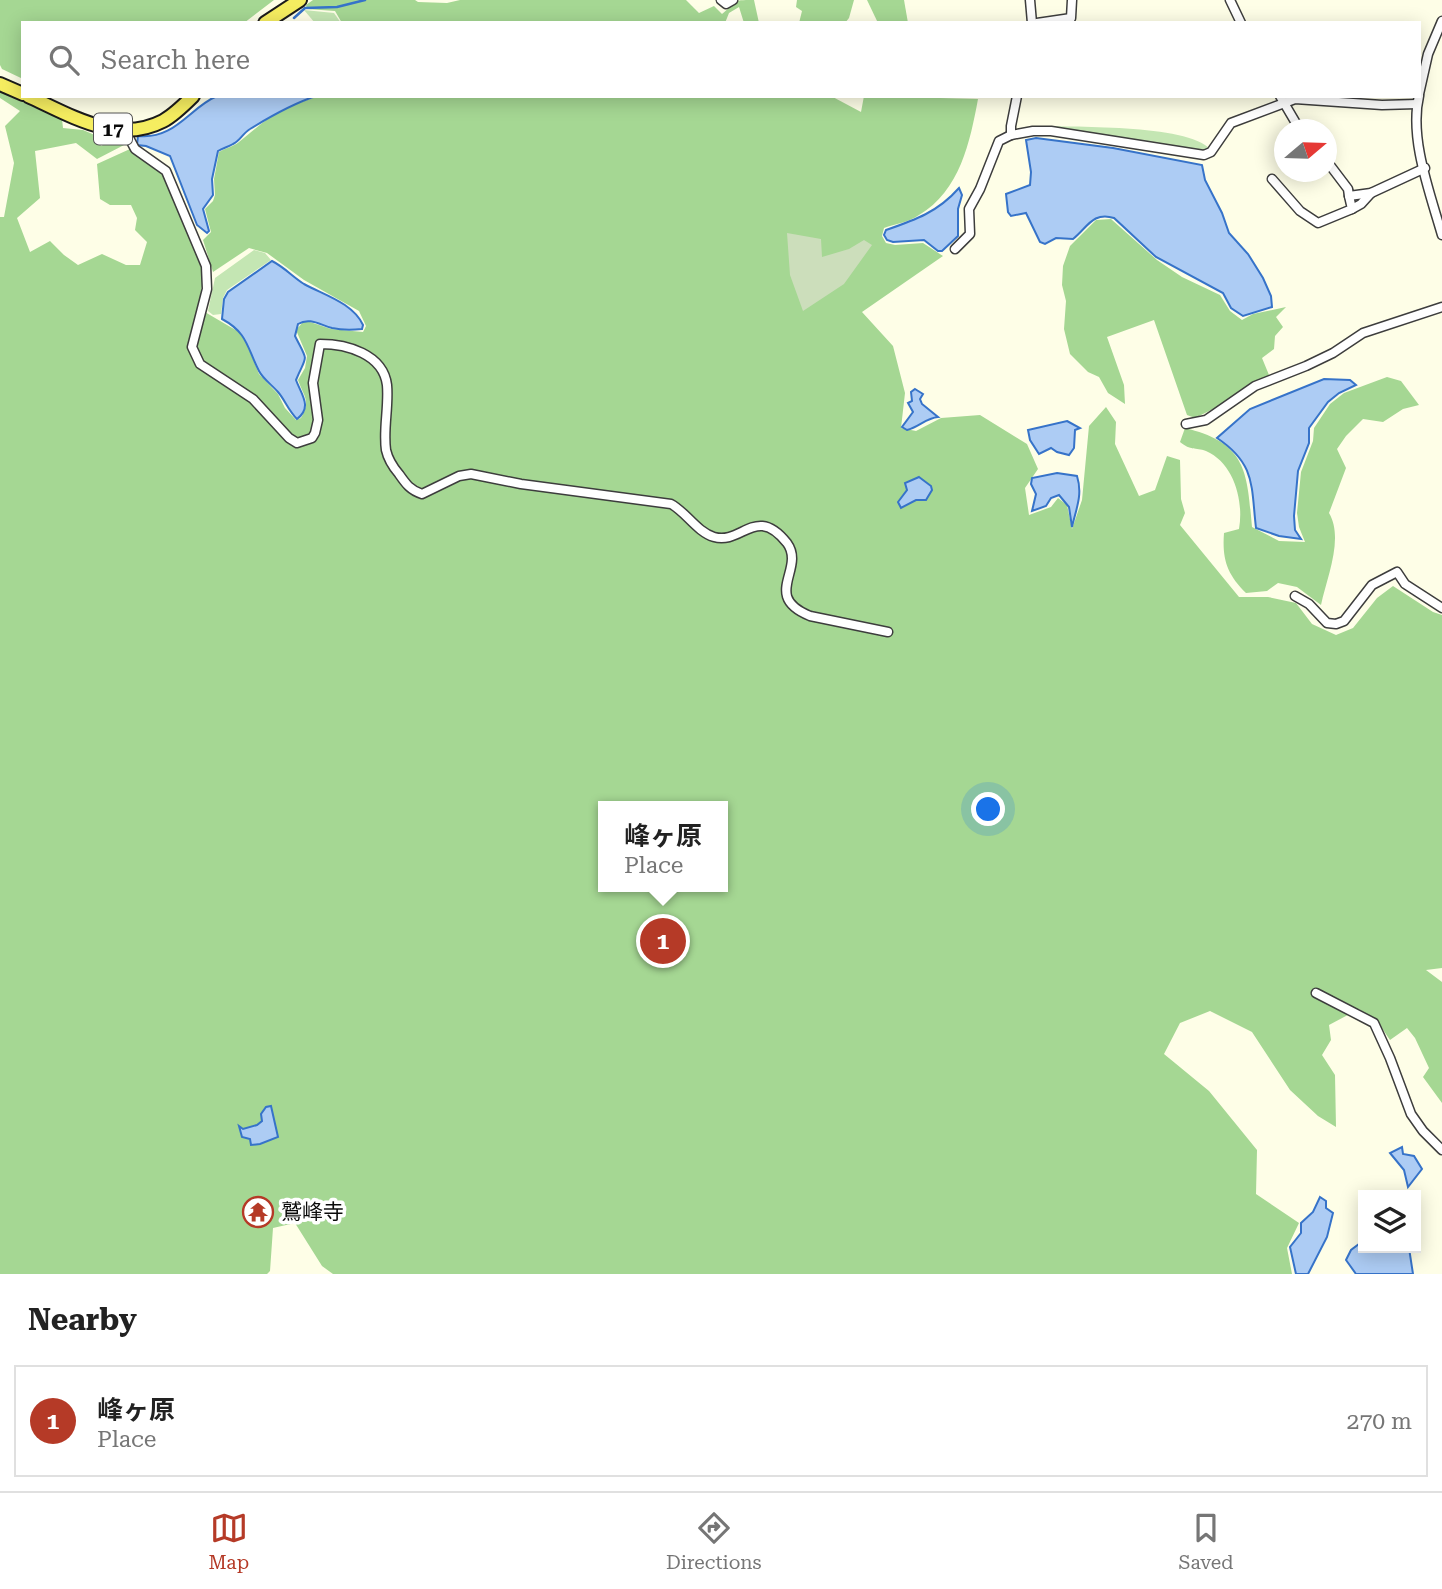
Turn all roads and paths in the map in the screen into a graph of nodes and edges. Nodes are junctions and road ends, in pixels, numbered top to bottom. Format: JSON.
{"nodes":[{"id":1,"x":300,"y":0,"type":"edge"},
{"id":2,"x":721,"y":0,"type":"edge"},
{"id":3,"x":733,"y":0,"type":"edge"},
{"id":4,"x":1030,"y":0,"type":"edge"},
{"id":5,"x":1072,"y":0,"type":"edge"},
{"id":6,"x":1230,"y":0,"type":"edge"},
{"id":7,"x":268,"y":21,"type":"edge"},
{"id":8,"x":1032,"y":21,"type":"edge"},
{"id":9,"x":1051,"y":21,"type":"edge"},
{"id":10,"x":1240,"y":21,"type":"edge"},
{"id":11,"x":1442,"y":21,"type":"edge"},
{"id":12,"x":0,"y":84,"type":"edge"},
{"id":13,"x":1421,"y":88,"type":"edge"},
{"id":14,"x":21,"y":93,"type":"edge"},
{"id":15,"x":32,"y":98,"type":"edge"},
{"id":16,"x":191,"y":98,"type":"edge"},
{"id":17,"x":1017,"y":98,"type":"edge"},
{"id":18,"x":1419,"y":98,"type":"edge"},
{"id":19,"x":1282,"y":100,"type":"edge"},
{"id":20,"x":1293,"y":119,"type":"edge"},
{"id":21,"x":126,"y":132,"type":"junction"},
{"id":22,"x":1011,"y":135,"type":"junction"},
{"id":23,"x":1425,"y":168,"type":"junction"},
{"id":24,"x":1337,"y":174,"type":"edge"},
{"id":25,"x":1272,"y":179,"type":"dead end"},
{"id":26,"x":1371,"y":193,"type":"junction"},
{"id":27,"x":1349,"y":196,"type":"junction"},
{"id":28,"x":1352,"y":209,"type":"junction"},
{"id":29,"x":1440,"y":218,"type":"edge"},
{"id":30,"x":1442,"y":234,"type":"edge"},
{"id":31,"x":955,"y":249,"type":"dead end"},
{"id":32,"x":1442,"y":307,"type":"edge"},
{"id":33,"x":1186,"y":424,"type":"dead end"},
{"id":34,"x":1295,"y":596,"type":"dead end"},
{"id":35,"x":1442,"y":608,"type":"edge"},
{"id":36,"x":888,"y":632,"type":"dead end"},
{"id":37,"x":1316,"y":993,"type":"dead end"},
{"id":38,"x":1442,"y":1150,"type":"edge"}],
"edges":[{"from":1,"to":7,"type":"main road"},
{"from":2,"to":3,"type":"street"},
{"from":4,"to":8,"type":"street"},
{"from":5,"to":9,"type":"street"},
{"from":6,"to":10,"type":"street"},
{"from":11,"to":13,"type":"street"},
{"from":12,"to":14,"type":"main road"},
{"from":15,"to":21,"type":"main road","number":"17"},
{"from":16,"to":21,"type":"main road","number":"17"},
{"from":17,"to":22,"type":"street"},
{"from":18,"to":19,"type":"street"},
{"from":18,"to":23,"type":"street"},
{"from":19,"to":20,"type":"street"},
{"from":19,"to":22,"type":"street"},
{"from":21,"to":36,"type":"street"},
{"from":22,"to":31,"type":"street"},
{"from":23,"to":26,"type":"street"},
{"from":23,"to":29,"type":"street"},
{"from":24,"to":27,"type":"street"},
{"from":25,"to":28,"type":"street"},
{"from":26,"to":27,"type":"street"},
{"from":26,"to":28,"type":"street"},
{"from":27,"to":28,"type":"street"},
{"from":29,"to":30,"type":"street"},
{"from":32,"to":33,"type":"street"},
{"from":34,"to":35,"type":"street"},
{"from":37,"to":38,"type":"street"}]}
